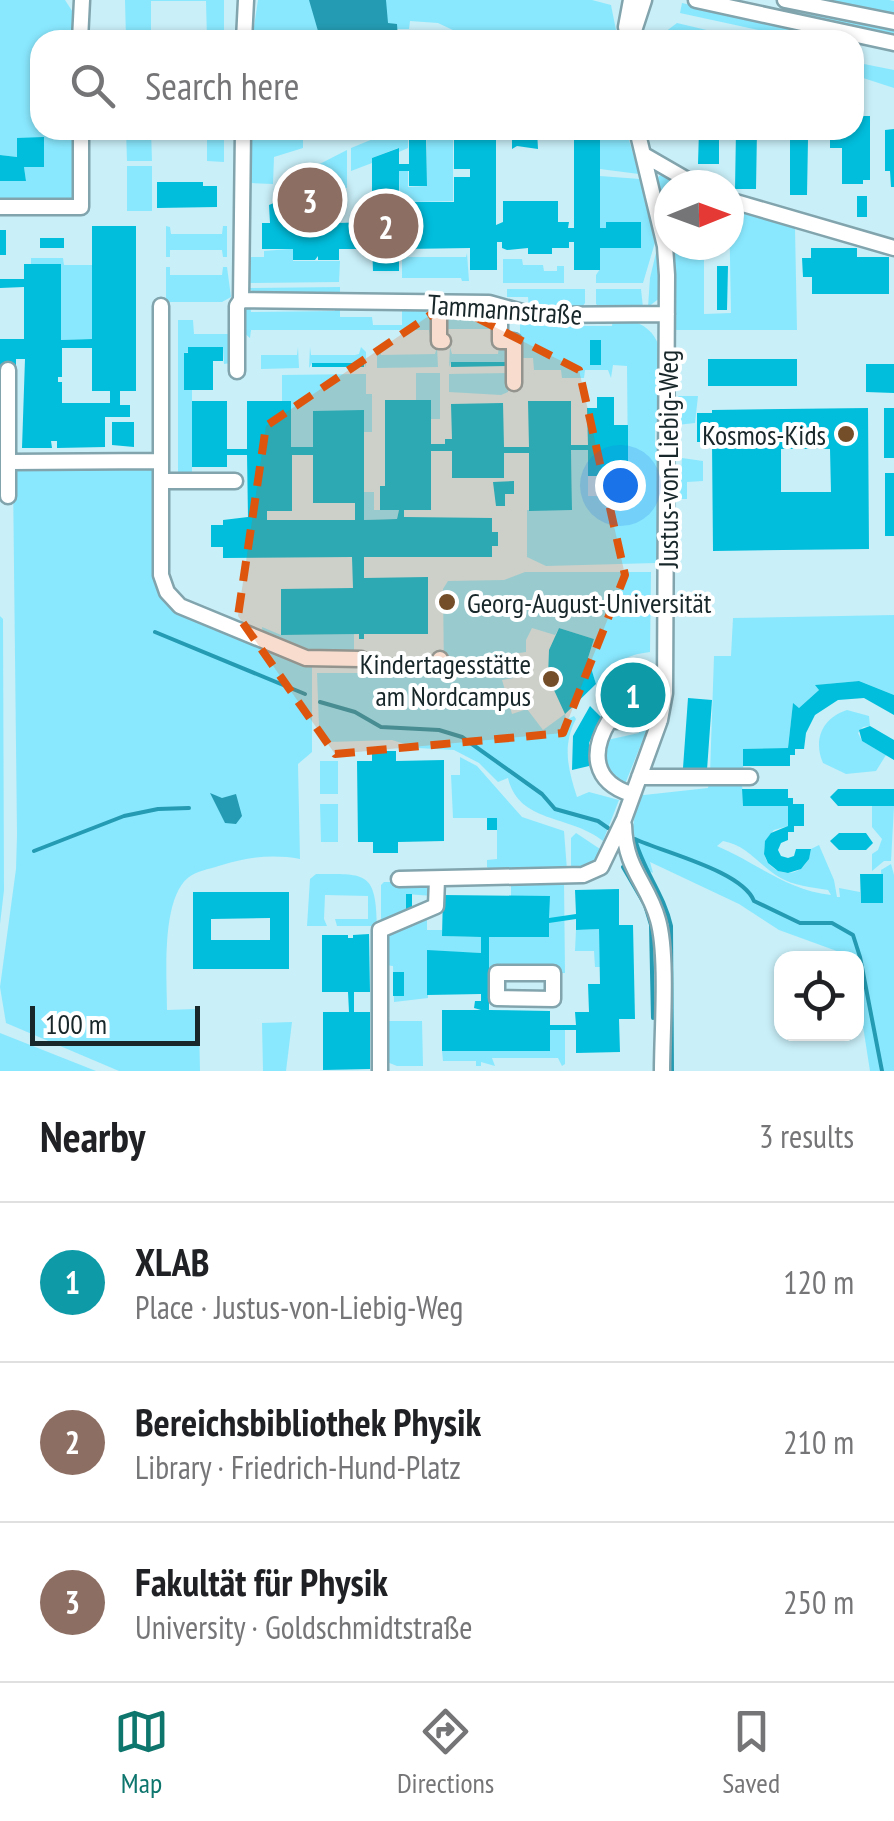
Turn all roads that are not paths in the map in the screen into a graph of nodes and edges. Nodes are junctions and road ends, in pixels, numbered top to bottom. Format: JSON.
{"nodes":[{"id":1,"x":82,"y":0,"type":"edge"},
{"id":2,"x":246,"y":0,"type":"edge"},
{"id":3,"x":631,"y":0,"type":"edge"},
{"id":4,"x":644,"y":0,"type":"edge"},
{"id":5,"x":696,"y":0,"type":"edge"},
{"id":6,"x":785,"y":0,"type":"edge"},
{"id":7,"x":894,"y":22,"type":"edge"},
{"id":8,"x":80,"y":30,"type":"edge"},
{"id":9,"x":244,"y":30,"type":"edge"},
{"id":10,"x":627,"y":30,"type":"edge"},
{"id":11,"x":634,"y":30,"type":"edge"},
{"id":12,"x":834,"y":30,"type":"edge"},
{"id":13,"x":864,"y":36,"type":"edge"},
{"id":14,"x":894,"y":43,"type":"edge"},
{"id":15,"x":81,"y":140,"type":"edge"},
{"id":16,"x":243,"y":140,"type":"edge"},
{"id":17,"x":639,"y":140,"type":"edge"},
{"id":18,"x":644,"y":155,"type":"junction"},
{"id":19,"x":670,"y":170,"type":"edge"},
{"id":20,"x":744,"y":204,"type":"edge"},
{"id":21,"x":0,"y":207,"type":"edge"},
{"id":22,"x":894,"y":248,"type":"edge"},
{"id":23,"x":241,"y":300,"type":"junction"},
{"id":24,"x":439,"y":303,"type":"junction"},
{"id":25,"x":162,"y":306,"type":"dead end"},
{"id":26,"x":500,"y":306,"type":"junction"},
{"id":27,"x":667,"y":314,"type":"junction"},
{"id":28,"x":443,"y":342,"type":"dead end"},
{"id":29,"x":8,"y":370,"type":"dead end"},
{"id":30,"x":237,"y":371,"type":"dead end"},
{"id":31,"x":514,"y":383,"type":"dead end"},
{"id":32,"x":8,"y":462,"type":"junction"},
{"id":33,"x":161,"y":462,"type":"junction"},
{"id":34,"x":161,"y":481,"type":"junction"},
{"id":35,"x":235,"y":481,"type":"dead end"},
{"id":36,"x":8,"y":496,"type":"dead end"},
{"id":37,"x":440,"y":660,"type":"dead end"},
{"id":38,"x":660,"y":720,"type":"junction"},
{"id":39,"x":639,"y":776,"type":"junction"},
{"id":40,"x":750,"y":777,"type":"dead end"},
{"id":41,"x":631,"y":794,"type":"junction"},
{"id":42,"x":624,"y":819,"type":"junction"},
{"id":43,"x":438,"y":878,"type":"junction"},
{"id":44,"x":399,"y":879,"type":"dead end"},
{"id":45,"x":380,"y":1071,"type":"edge"},
{"id":46,"x":662,"y":1071,"type":"edge"}],
"edges":[{"from":1,"to":8,"type":"street"},
{"from":2,"to":9,"type":"street"},
{"from":3,"to":10,"type":"street"},
{"from":4,"to":11,"type":"street"},
{"from":5,"to":12,"type":"street"},
{"from":6,"to":7,"type":"street"},
{"from":13,"to":14,"type":"street"},
{"from":15,"to":21,"type":"street"},
{"from":16,"to":23,"type":"street"},
{"from":17,"to":18,"type":"street","name":"Justus-von-Liebig-Weg"},
{"from":18,"to":19,"type":"street"},
{"from":18,"to":27,"type":"street","name":"Justus-von-Liebig-Weg"},
{"from":20,"to":22,"type":"street"},
{"from":23,"to":24,"type":"street","name":"Tammannstraße"},
{"from":23,"to":30,"type":"street"},
{"from":24,"to":26,"type":"street","name":"Tammannstraße"},
{"from":24,"to":28,"type":"street"},
{"from":25,"to":33,"type":"street"},
{"from":26,"to":27,"type":"street","name":"Tammannstraße"},
{"from":26,"to":31,"type":"street"},
{"from":27,"to":38,"type":"street","name":"Justus-von-Liebig-Weg"},
{"from":29,"to":32,"type":"street"},
{"from":32,"to":33,"type":"street"},
{"from":32,"to":36,"type":"street"},
{"from":33,"to":34,"type":"street"},
{"from":34,"to":35,"type":"street"},
{"from":34,"to":37,"type":"street"},
{"from":38,"to":39,"type":"street","name":"Justus-von-Liebig-Weg"},
{"from":38,"to":41,"type":"street"},
{"from":39,"to":40,"type":"street"},
{"from":39,"to":41,"type":"street","name":"Justus-von-Liebig-Weg"},
{"from":41,"to":42,"type":"street","name":"Justus-von-Liebig-Weg"},
{"from":42,"to":43,"type":"street","name":"Justus-von-Liebig-Weg"},
{"from":42,"to":46,"type":"street"},
{"from":43,"to":44,"type":"street","name":"Justus-von-Liebig-Weg"},
{"from":43,"to":45,"type":"street"}]}
